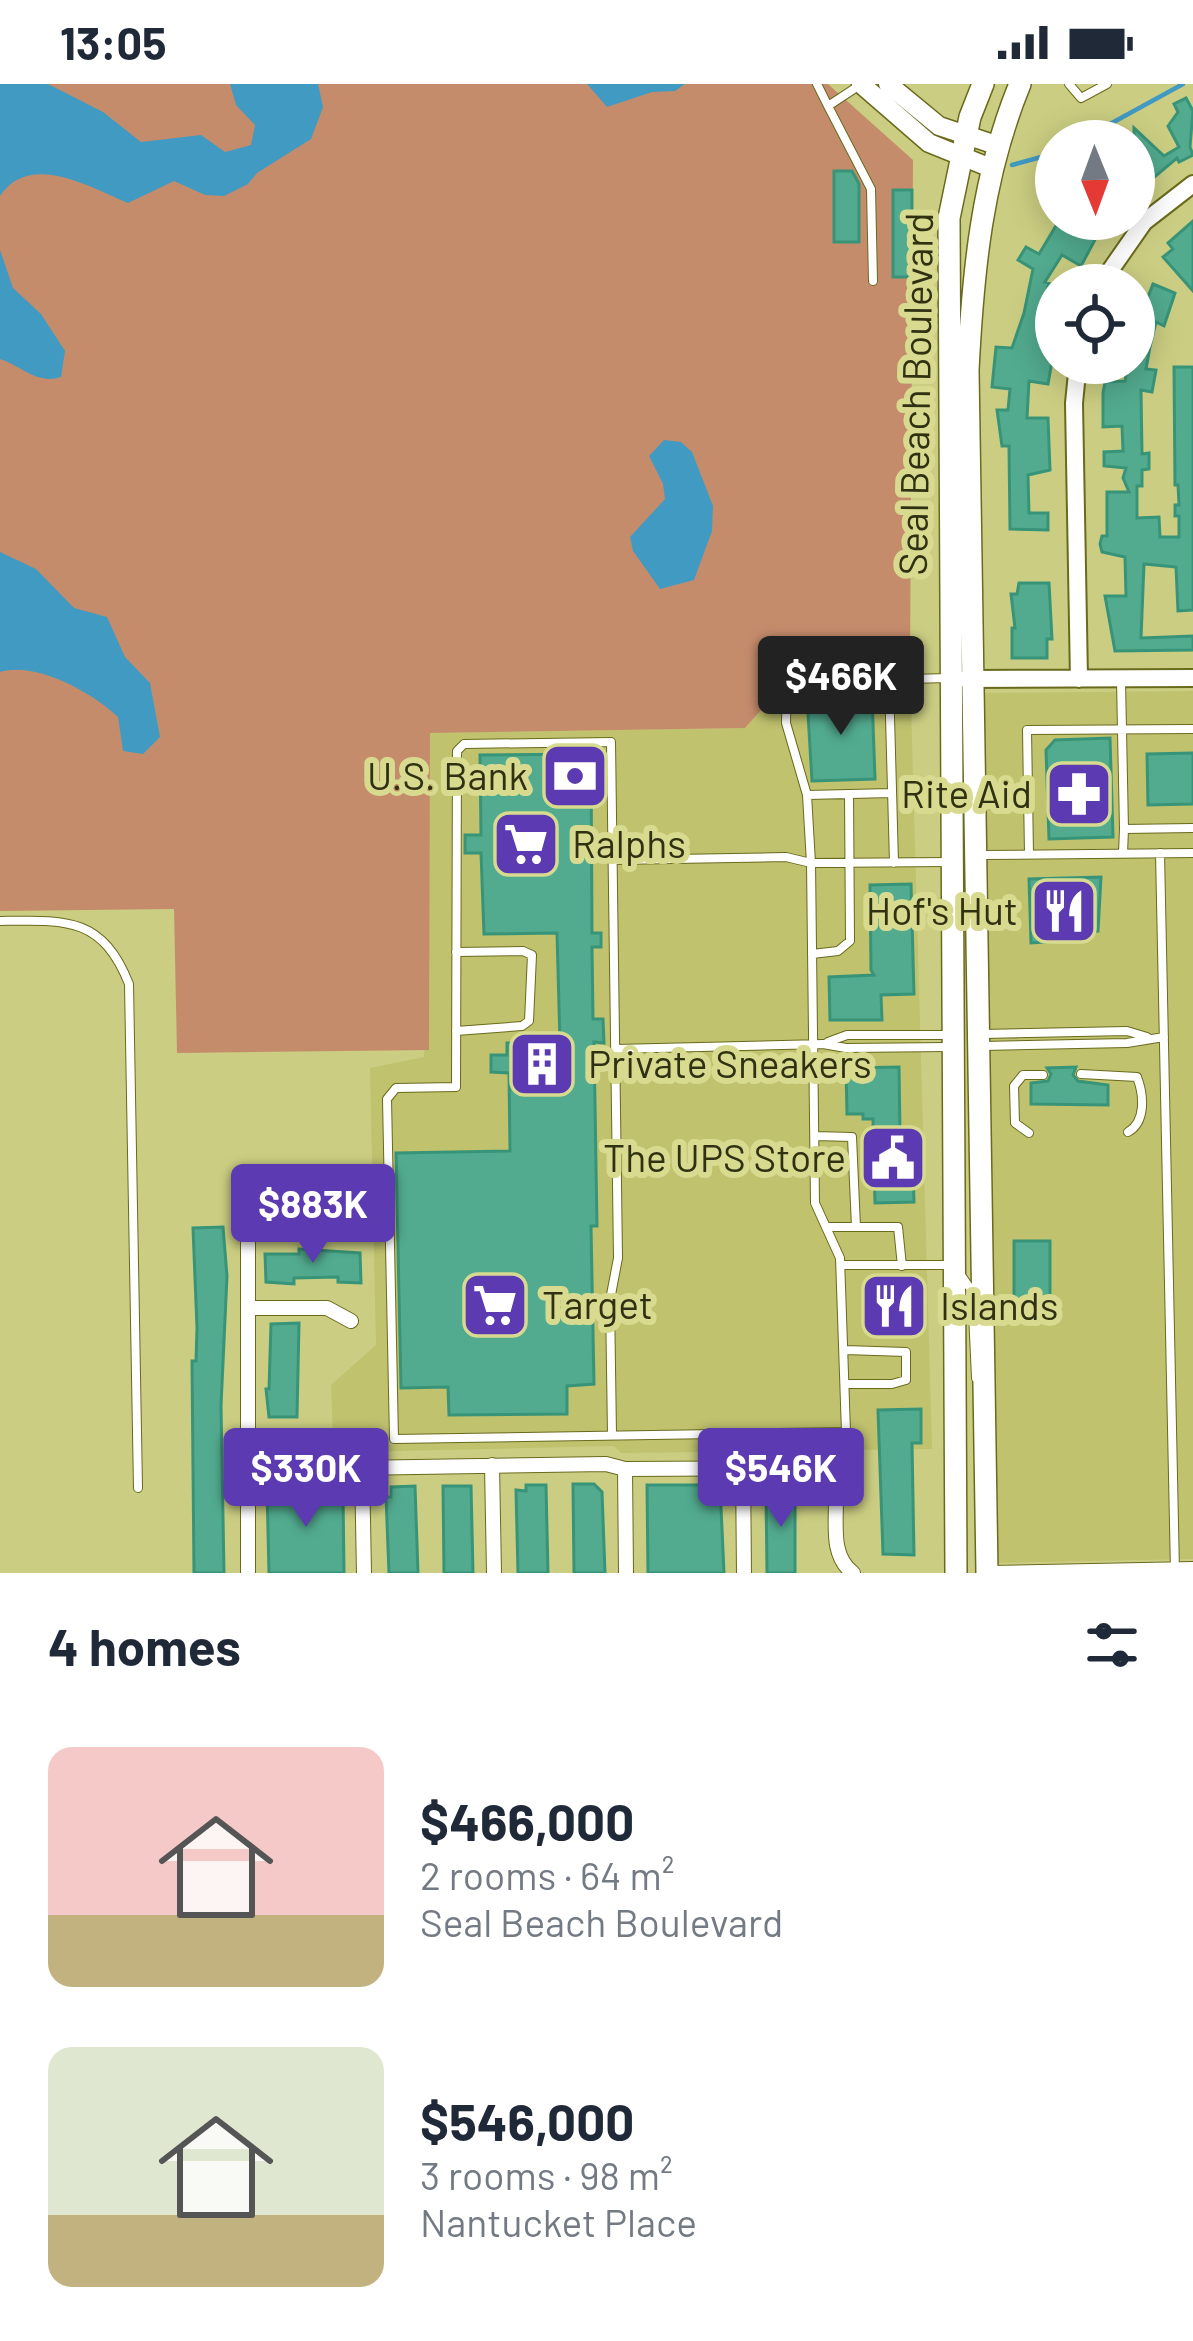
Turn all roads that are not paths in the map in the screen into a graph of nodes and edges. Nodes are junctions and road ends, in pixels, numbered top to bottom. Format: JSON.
{"nodes":[{"id":1,"x":818,"y":84,"type":"edge"},
{"id":2,"x":861,"y":84,"type":"edge"},
{"id":3,"x":888,"y":84,"type":"edge"},
{"id":4,"x":982,"y":84,"type":"edge"},
{"id":5,"x":1020,"y":84,"type":"edge"},
{"id":6,"x":1069,"y":84,"type":"edge"},
{"id":7,"x":1107,"y":84,"type":"edge"},
{"id":8,"x":828,"y":106,"type":"junction"},
{"id":9,"x":963,"y":147,"type":"junction"},
{"id":10,"x":994,"y":156,"type":"junction"},
{"id":11,"x":1193,"y":184,"type":"edge"},
{"id":12,"x":1114,"y":264,"type":"edge"},
{"id":13,"x":873,"y":280,"type":"dead end"},
{"id":14,"x":1076,"y":384,"type":"edge"},
{"id":15,"x":1193,"y":678,"type":"edge"},
{"id":16,"x":961,"y":679,"type":"junction"},
{"id":17,"x":1079,"y":679,"type":"junction"},
{"id":18,"x":889,"y":680,"type":"junction"},
{"id":19,"x":1121,"y":680,"type":"junction"},
{"id":20,"x":1122,"y":729,"type":"junction"},
{"id":21,"x":1193,"y":729,"type":"edge"},
{"id":22,"x":892,"y":793,"type":"junction"},
{"id":23,"x":849,"y":794,"type":"junction"},
{"id":24,"x":807,"y":795,"type":"junction"},
{"id":25,"x":1193,"y":828,"type":"edge"},
{"id":26,"x":1124,"y":829,"type":"junction"},
{"id":27,"x":1160,"y":853,"type":"junction"},
{"id":28,"x":1193,"y":853,"type":"edge"},
{"id":29,"x":1029,"y":854,"type":"junction"},
{"id":30,"x":1123,"y":854,"type":"junction"},
{"id":31,"x":974,"y":855,"type":"junction"},
{"id":32,"x":613,"y":860,"type":"junction"},
{"id":33,"x":950,"y":862,"type":"junction"},
{"id":34,"x":811,"y":863,"type":"junction"},
{"id":35,"x":894,"y":863,"type":"junction"},
{"id":36,"x":851,"y":864,"type":"junction"},
{"id":37,"x":0,"y":921,"type":"edge"},
{"id":38,"x":456,"y":952,"type":"junction"},
{"id":39,"x":812,"y":954,"type":"junction"},
{"id":40,"x":456,"y":1031,"type":"junction"},
{"id":41,"x":1164,"y":1037,"type":"junction"},
{"id":42,"x":977,"y":1040,"type":"junction"},
{"id":43,"x":952,"y":1041,"type":"junction"},
{"id":44,"x":819,"y":1044,"type":"junction"},
{"id":45,"x":615,"y":1049,"type":"junction"},
{"id":46,"x":1081,"y":1074,"type":"dead end"},
{"id":47,"x":1043,"y":1075,"type":"dead end"},
{"id":48,"x":1029,"y":1132,"type":"dead end"},
{"id":49,"x":1128,"y":1132,"type":"dead end"},
{"id":50,"x":814,"y":1136,"type":"junction"},
{"id":51,"x":248,"y":1208,"type":"dead end"},
{"id":52,"x":856,"y":1226,"type":"junction"},
{"id":53,"x":826,"y":1227,"type":"junction"},
{"id":54,"x":841,"y":1265,"type":"junction"},
{"id":55,"x":902,"y":1265,"type":"junction"},
{"id":56,"x":954,"y":1265,"type":"junction"},
{"id":57,"x":249,"y":1308,"type":"junction"},
{"id":58,"x":351,"y":1321,"type":"dead end"},
{"id":59,"x":845,"y":1350,"type":"junction"},
{"id":60,"x":845,"y":1384,"type":"junction"},
{"id":61,"x":983,"y":1396,"type":"junction"},
{"id":62,"x":612,"y":1435,"type":"junction"},
{"id":63,"x":245,"y":1436,"type":"junction"},
{"id":64,"x":492,"y":1465,"type":"junction"},
{"id":65,"x":743,"y":1467,"type":"junction"},
{"id":66,"x":362,"y":1468,"type":"junction"},
{"id":67,"x":625,"y":1469,"type":"junction"},
{"id":68,"x":138,"y":1488,"type":"dead end"},
{"id":69,"x":1193,"y":1569,"type":"edge"},
{"id":70,"x":1175,"y":1571,"type":"edge"},
{"id":71,"x":248,"y":1573,"type":"edge"},
{"id":72,"x":364,"y":1573,"type":"edge"},
{"id":73,"x":494,"y":1573,"type":"edge"},
{"id":74,"x":626,"y":1573,"type":"edge"},
{"id":75,"x":744,"y":1573,"type":"edge"},
{"id":76,"x":853,"y":1573,"type":"edge"},
{"id":77,"x":956,"y":1573,"type":"edge"},
{"id":78,"x":989,"y":1573,"type":"edge"}],
"edges":[{"from":1,"to":8,"type":"lane"},
{"from":2,"to":8,"type":"lane"},
{"from":2,"to":9,"type":"main road"},
{"from":3,"to":9,"type":"main road"},
{"from":4,"to":9,"type":"main road","name":"Seal Beach Boulevard"},
{"from":5,"to":10,"type":"main road","name":"Seal Beach Boulevard"},
{"from":6,"to":7,"type":"lane"},
{"from":8,"to":13,"type":"lane"},
{"from":9,"to":10,"type":"main road"},
{"from":9,"to":16,"type":"main road","name":"Seal Beach Boulevard"},
{"from":10,"to":16,"type":"main road","name":"Seal Beach Boulevard"},
{"from":11,"to":12,"type":"street"},
{"from":14,"to":17,"type":"street"},
{"from":15,"to":19,"type":"street"},
{"from":16,"to":17,"type":"street"},
{"from":16,"to":18,"type":"lane"},
{"from":16,"to":31,"type":"main road","name":"Seal Beach Boulevard"},
{"from":16,"to":33,"type":"main road","name":"Seal Beach Boulevard"},
{"from":17,"to":19,"type":"street"},
{"from":18,"to":22,"type":"lane"},
{"from":18,"to":24,"type":"lane"},
{"from":19,"to":20,"type":"lane"},
{"from":20,"to":21,"type":"lane"},
{"from":20,"to":26,"type":"lane"},
{"from":20,"to":29,"type":"lane"},
{"from":22,"to":23,"type":"lane"},
{"from":22,"to":35,"type":"lane"},
{"from":23,"to":24,"type":"lane"},
{"from":23,"to":36,"type":"lane"},
{"from":24,"to":34,"type":"lane"},
{"from":25,"to":26,"type":"lane"},
{"from":26,"to":30,"type":"lane"},
{"from":27,"to":28,"type":"lane"},
{"from":27,"to":30,"type":"lane"},
{"from":27,"to":41,"type":"lane"},
{"from":29,"to":30,"type":"lane"},
{"from":29,"to":31,"type":"lane"},
{"from":31,"to":42,"type":"main road","name":"Seal Beach Boulevard"},
{"from":32,"to":34,"type":"lane"},
{"from":32,"to":38,"type":"lane"},
{"from":32,"to":45,"type":"lane"},
{"from":33,"to":35,"type":"lane"},
{"from":33,"to":43,"type":"main road","name":"Seal Beach Boulevard"},
{"from":34,"to":36,"type":"lane"},
{"from":34,"to":39,"type":"lane"},
{"from":35,"to":36,"type":"lane"},
{"from":36,"to":39,"type":"lane"},
{"from":37,"to":68,"type":"lane"},
{"from":38,"to":40,"type":"lane"},
{"from":38,"to":40,"type":"lane"},
{"from":39,"to":44,"type":"lane"},
{"from":40,"to":62,"type":"lane"},
{"from":41,"to":42,"type":"lane"},
{"from":41,"to":70,"type":"lane"},
{"from":42,"to":43,"type":"lane"},
{"from":42,"to":61,"type":"main road","name":"Seal Beach Boulevard"},
{"from":43,"to":44,"type":"lane"},
{"from":43,"to":56,"type":"main road","name":"Seal Beach Boulevard"},
{"from":44,"to":45,"type":"lane"},
{"from":44,"to":50,"type":"lane"},
{"from":45,"to":62,"type":"lane"},
{"from":46,"to":49,"type":"lane"},
{"from":47,"to":48,"type":"lane"},
{"from":50,"to":52,"type":"lane"},
{"from":50,"to":53,"type":"lane"},
{"from":51,"to":57,"type":"street"},
{"from":52,"to":53,"type":"lane"},
{"from":52,"to":55,"type":"lane"},
{"from":53,"to":54,"type":"lane"},
{"from":54,"to":55,"type":"lane"},
{"from":54,"to":59,"type":"lane"},
{"from":55,"to":56,"type":"lane"},
{"from":56,"to":61,"type":"lane"},
{"from":56,"to":77,"type":"main road","name":"Seal Beach Boulevard"},
{"from":57,"to":58,"type":"street"},
{"from":57,"to":63,"type":"street"},
{"from":59,"to":60,"type":"lane"},
{"from":59,"to":60,"type":"lane"},
{"from":60,"to":62,"type":"lane"},
{"from":61,"to":78,"type":"main road","name":"Seal Beach Boulevard"},
{"from":63,"to":66,"type":"street"},
{"from":63,"to":71,"type":"street"},
{"from":64,"to":66,"type":"street"},
{"from":64,"to":67,"type":"street"},
{"from":64,"to":73,"type":"street"},
{"from":65,"to":67,"type":"street"},
{"from":65,"to":75,"type":"street"},
{"from":65,"to":76,"type":"street"},
{"from":66,"to":72,"type":"street"},
{"from":67,"to":74,"type":"street"},
{"from":69,"to":70,"type":"street"},
{"from":70,"to":78,"type":"street"}]}
